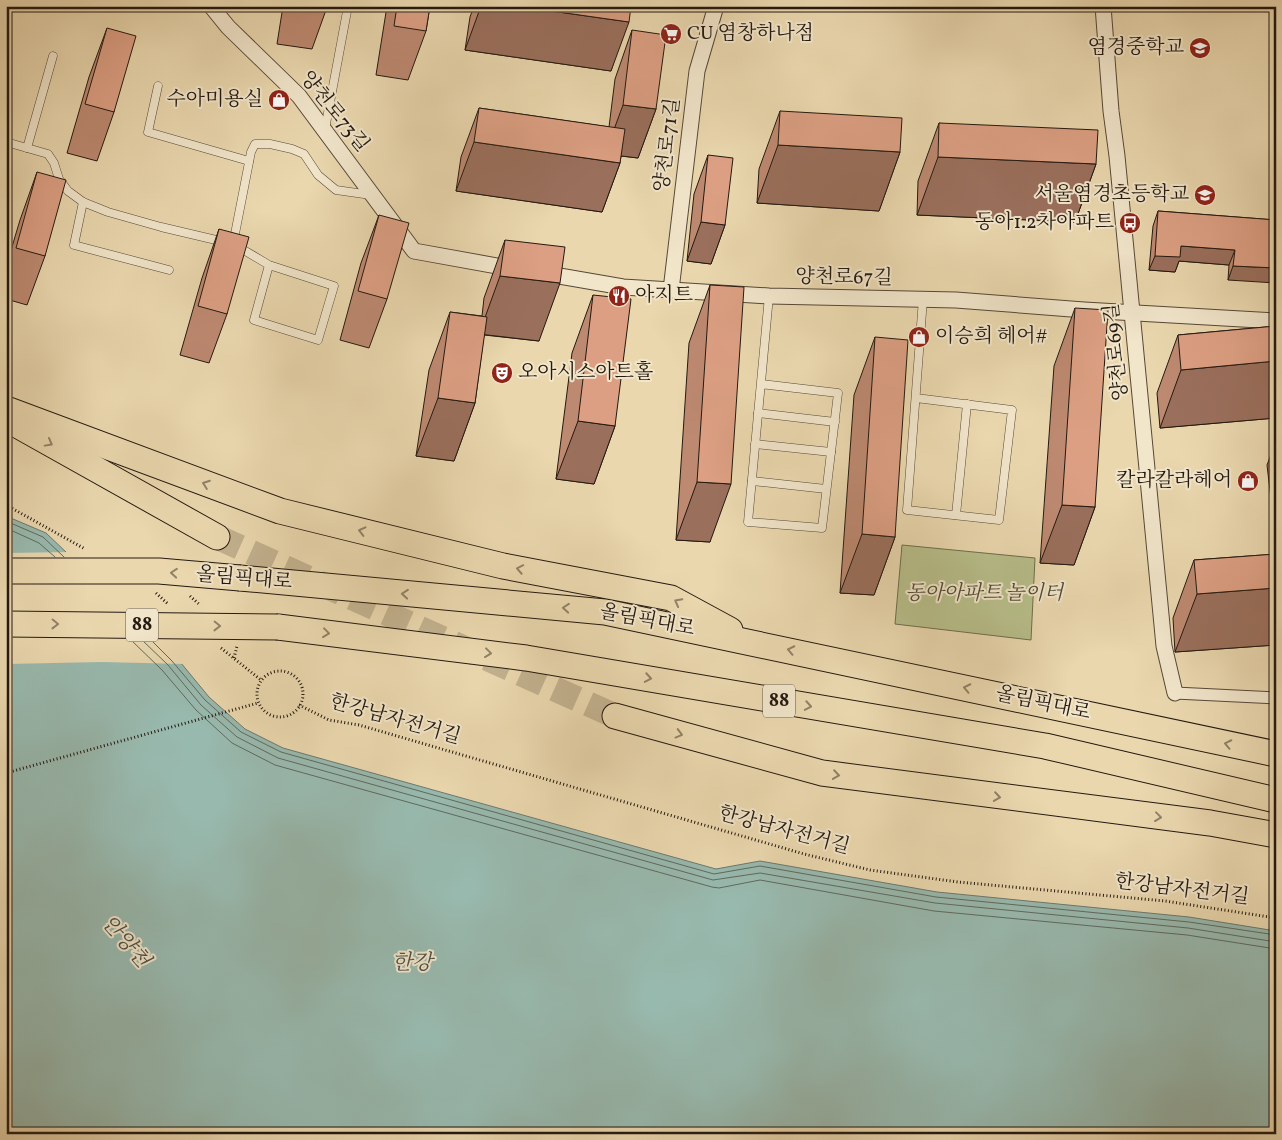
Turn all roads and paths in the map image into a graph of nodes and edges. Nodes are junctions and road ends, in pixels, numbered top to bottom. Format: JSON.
{"nodes":[{"id":1,"x":211,"y":6,"type":"edge"},
{"id":2,"x":348,"y":6,"type":"edge"},
{"id":3,"x":716,"y":6,"type":"edge"},
{"id":4,"x":1103,"y":6,"type":"edge"},
{"id":5,"x":54,"y":56,"type":"dead end"},
{"id":6,"x":158,"y":86,"type":"dead end"},
{"id":7,"x":325,"y":129,"type":"junction"},
{"id":8,"x":6,"y":142,"type":"edge"},
{"id":9,"x":27,"y":148,"type":"junction"},
{"id":10,"x":249,"y":160,"type":"junction"},
{"id":11,"x":373,"y":195,"type":"junction"},
{"id":12,"x":83,"y":202,"type":"junction"},
{"id":13,"x":233,"y":244,"type":"junction"},
{"id":14,"x":414,"y":251,"type":"joint"},
{"id":15,"x":269,"y":265,"type":"junction"},
{"id":16,"x":169,"y":270,"type":"dead end"},
{"id":17,"x":671,"y":290,"type":"junction"},
{"id":18,"x":769,"y":296,"type":"junction"},
{"id":19,"x":923,"y":299,"type":"junction"},
{"id":20,"x":1133,"y":313,"type":"junction"},
{"id":21,"x":1276,"y":321,"type":"edge"},
{"id":22,"x":761,"y":384,"type":"junction"},
{"id":23,"x":916,"y":398,"type":"junction"},
{"id":24,"x":966,"y":404,"type":"junction"},
{"id":25,"x":6,"y":409,"type":"edge"},
{"id":26,"x":758,"y":413,"type":"junction"},
{"id":27,"x":6,"y":419,"type":"edge"},
{"id":28,"x":834,"y":422,"type":"junction"},
{"id":29,"x":755,"y":444,"type":"junction"},
{"id":30,"x":831,"y":452,"type":"junction"},
{"id":31,"x":752,"y":481,"type":"junction"},
{"id":32,"x":826,"y":489,"type":"junction"},
{"id":33,"x":6,"y":505,"type":"edge"},
{"id":34,"x":956,"y":515,"type":"junction"},
{"id":35,"x":217,"y":537,"type":"tunnel mouth"},
{"id":36,"x":89,"y":550,"type":"dead end"},
{"id":37,"x":6,"y":571,"type":"edge"},
{"id":38,"x":6,"y":624,"type":"edge"},
{"id":39,"x":752,"y":642,"type":"junction"},
{"id":40,"x":234,"y":658,"type":"dead end"},
{"id":41,"x":261,"y":680,"type":"junction"},
{"id":42,"x":1175,"y":693,"type":"joint"},
{"id":43,"x":1276,"y":698,"type":"edge"},
{"id":44,"x":258,"y":703,"type":"junction"},
{"id":45,"x":299,"y":705,"type":"junction"},
{"id":46,"x":615,"y":716,"type":"tunnel mouth"},
{"id":47,"x":1276,"y":754,"type":"edge"},
{"id":48,"x":6,"y":773,"type":"edge"},
{"id":49,"x":1276,"y":800,"type":"edge"},
{"id":50,"x":1276,"y":835,"type":"edge"},
{"id":51,"x":1276,"y":918,"type":"edge"}],
"edges":[{"from":1,"to":7,"type":"street","name":"양천로73길"},
{"from":2,"to":7,"type":"lane"},
{"from":3,"to":17,"type":"street","name":"양천로71길"},
{"from":4,"to":20,"type":"street","name":"양천로69길"},
{"from":5,"to":9,"type":"lane"},
{"from":6,"to":10,"type":"lane"},
{"from":7,"to":11,"type":"street","name":"양천로73길"},
{"from":8,"to":9,"type":"lane"},
{"from":9,"to":12,"type":"lane"},
{"from":10,"to":11,"type":"lane"},
{"from":10,"to":13,"type":"lane"},
{"from":11,"to":14,"type":"street","name":"양천로73길"},
{"from":12,"to":13,"type":"lane"},
{"from":12,"to":16,"type":"lane"},
{"from":13,"to":15,"type":"lane"},
{"from":14,"to":17,"type":"street","name":"양천로67길"},
{"from":15,"to":15,"type":"lane"},
{"from":17,"to":18,"type":"street","name":"양천로67길"},
{"from":18,"to":19,"type":"street","name":"양천로67길"},
{"from":18,"to":22,"type":"lane"},
{"from":19,"to":20,"type":"street","name":"양천로67길"},
{"from":19,"to":23,"type":"lane"},
{"from":20,"to":21,"type":"street","name":"양천로67길"},
{"from":20,"to":42,"type":"street","name":"양천로69길"},
{"from":22,"to":26,"type":"lane"},
{"from":22,"to":28,"type":"lane"},
{"from":23,"to":24,"type":"lane"},
{"from":23,"to":34,"type":"lane"},
{"from":24,"to":34,"type":"lane"},
{"from":24,"to":34,"type":"lane"},
{"from":39,"to":25,"type":"highway","one_way":true},
{"from":26,"to":28,"type":"lane"},
{"from":26,"to":29,"type":"lane"},
{"from":27,"to":35,"type":"highway","one_way":true},
{"from":28,"to":30,"type":"lane"},
{"from":29,"to":30,"type":"lane"},
{"from":29,"to":31,"type":"lane"},
{"from":30,"to":32,"type":"lane"},
{"from":31,"to":32,"type":"lane"},
{"from":31,"to":32,"type":"lane"},
{"from":33,"to":36,"type":"path"},
{"from":39,"to":37,"type":"highway","name":"올림픽대로","one_way":true,"bridge":true},
{"from":38,"to":49,"type":"highway","name":"올림픽대로","number":"88","one_way":true,"bridge":true},
{"from":47,"to":39,"type":"highway","name":"올림픽대로","one_way":true},
{"from":40,"to":41,"type":"path"},
{"from":41,"to":44,"type":"path"},
{"from":41,"to":45,"type":"path","name":"한강남자전거길"},
{"from":42,"to":43,"type":"street"},
{"from":44,"to":45,"type":"path","name":"한강남자전거길"},
{"from":44,"to":48,"type":"path"},
{"from":45,"to":51,"type":"path","name":"한강남자전거길"},
{"from":46,"to":50,"type":"highway","one_way":true}]}
